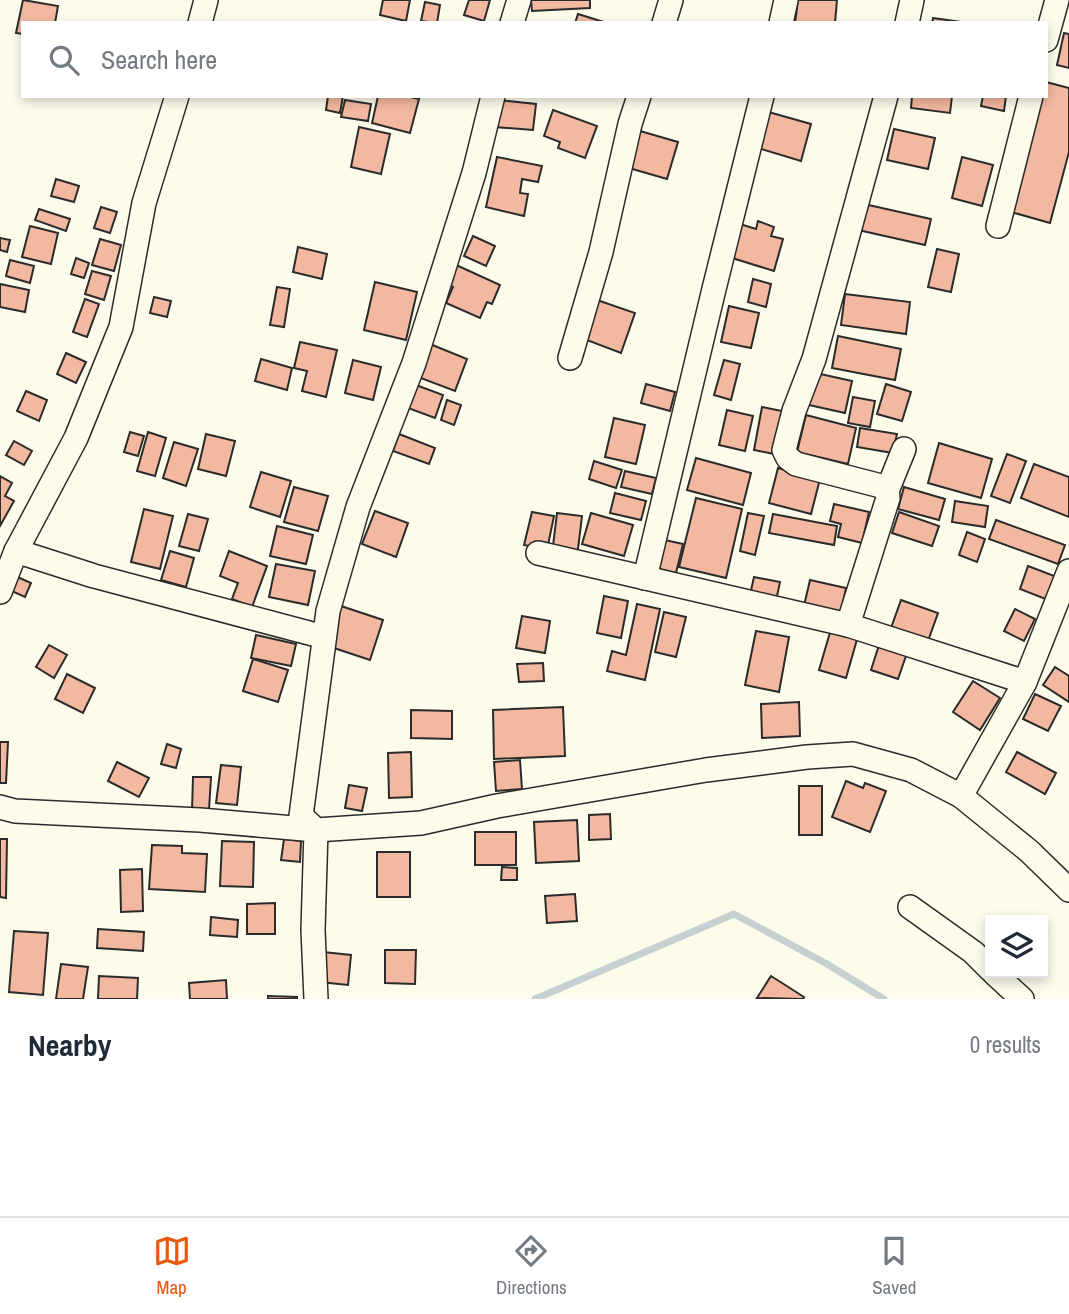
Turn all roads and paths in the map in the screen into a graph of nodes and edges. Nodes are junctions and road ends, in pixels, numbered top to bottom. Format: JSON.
{"nodes":[{"id":1,"x":206,"y":0,"type":"edge"},
{"id":2,"x":519,"y":0,"type":"edge"},
{"id":3,"x":671,"y":0,"type":"edge"},
{"id":4,"x":786,"y":0,"type":"edge"},
{"id":5,"x":912,"y":0,"type":"edge"},
{"id":6,"x":1057,"y":0,"type":"edge"},
{"id":7,"x":201,"y":21,"type":"edge"},
{"id":8,"x":514,"y":21,"type":"edge"},
{"id":9,"x":665,"y":21,"type":"edge"},
{"id":10,"x":781,"y":21,"type":"edge"},
{"id":11,"x":907,"y":21,"type":"edge"},
{"id":12,"x":1048,"y":33,"type":"edge"},
{"id":13,"x":176,"y":98,"type":"edge"},
{"id":14,"x":493,"y":98,"type":"edge"},
{"id":15,"x":638,"y":98,"type":"edge"},
{"id":16,"x":762,"y":98,"type":"edge"},
{"id":17,"x":885,"y":98,"type":"edge"},
{"id":18,"x":1030,"y":98,"type":"edge"},
{"id":19,"x":998,"y":226,"type":"dead end"},
{"id":20,"x":570,"y":358,"type":"dead end"},
{"id":21,"x":904,"y":449,"type":"dead end"},
{"id":22,"x":887,"y":491,"type":"junction"},
{"id":23,"x":16,"y":551,"type":"junction"},
{"id":24,"x":538,"y":553,"type":"dead end"},
{"id":25,"x":1069,"y":571,"type":"edge"},
{"id":26,"x":645,"y":578,"type":"junction"},
{"id":27,"x":0,"y":592,"type":"edge"},
{"id":28,"x":848,"y":625,"type":"junction"},
{"id":29,"x":324,"y":637,"type":"junction"},
{"id":30,"x":1025,"y":682,"type":"junction"},
{"id":31,"x":961,"y":796,"type":"junction"},
{"id":32,"x":0,"y":807,"type":"edge"},
{"id":33,"x":316,"y":830,"type":"junction"},
{"id":34,"x":1069,"y":890,"type":"edge"},
{"id":35,"x":910,"y":907,"type":"dead end"},
{"id":36,"x":985,"y":964,"type":"edge"},
{"id":37,"x":999,"y":978,"type":"edge"},
{"id":38,"x":316,"y":999,"type":"edge"},
{"id":39,"x":1022,"y":999,"type":"edge"}],
"edges":[{"from":1,"to":7,"type":"street"},
{"from":2,"to":8,"type":"street"},
{"from":3,"to":9,"type":"street"},
{"from":4,"to":10,"type":"street"},
{"from":5,"to":11,"type":"street"},
{"from":6,"to":12,"type":"street"},
{"from":13,"to":23,"type":"street"},
{"from":14,"to":29,"type":"street"},
{"from":15,"to":20,"type":"street"},
{"from":16,"to":26,"type":"street"},
{"from":17,"to":22,"type":"street"},
{"from":18,"to":19,"type":"street"},
{"from":21,"to":22,"type":"street"},
{"from":22,"to":28,"type":"street"},
{"from":23,"to":27,"type":"street"},
{"from":23,"to":29,"type":"street"},
{"from":24,"to":26,"type":"street"},
{"from":25,"to":30,"type":"street"},
{"from":26,"to":28,"type":"street"},
{"from":28,"to":30,"type":"street"},
{"from":29,"to":33,"type":"street"},
{"from":30,"to":31,"type":"street"},
{"from":31,"to":33,"type":"street"},
{"from":31,"to":34,"type":"street"},
{"from":32,"to":33,"type":"street"},
{"from":33,"to":38,"type":"street"},
{"from":35,"to":36,"type":"street"},
{"from":37,"to":39,"type":"street"}]}
